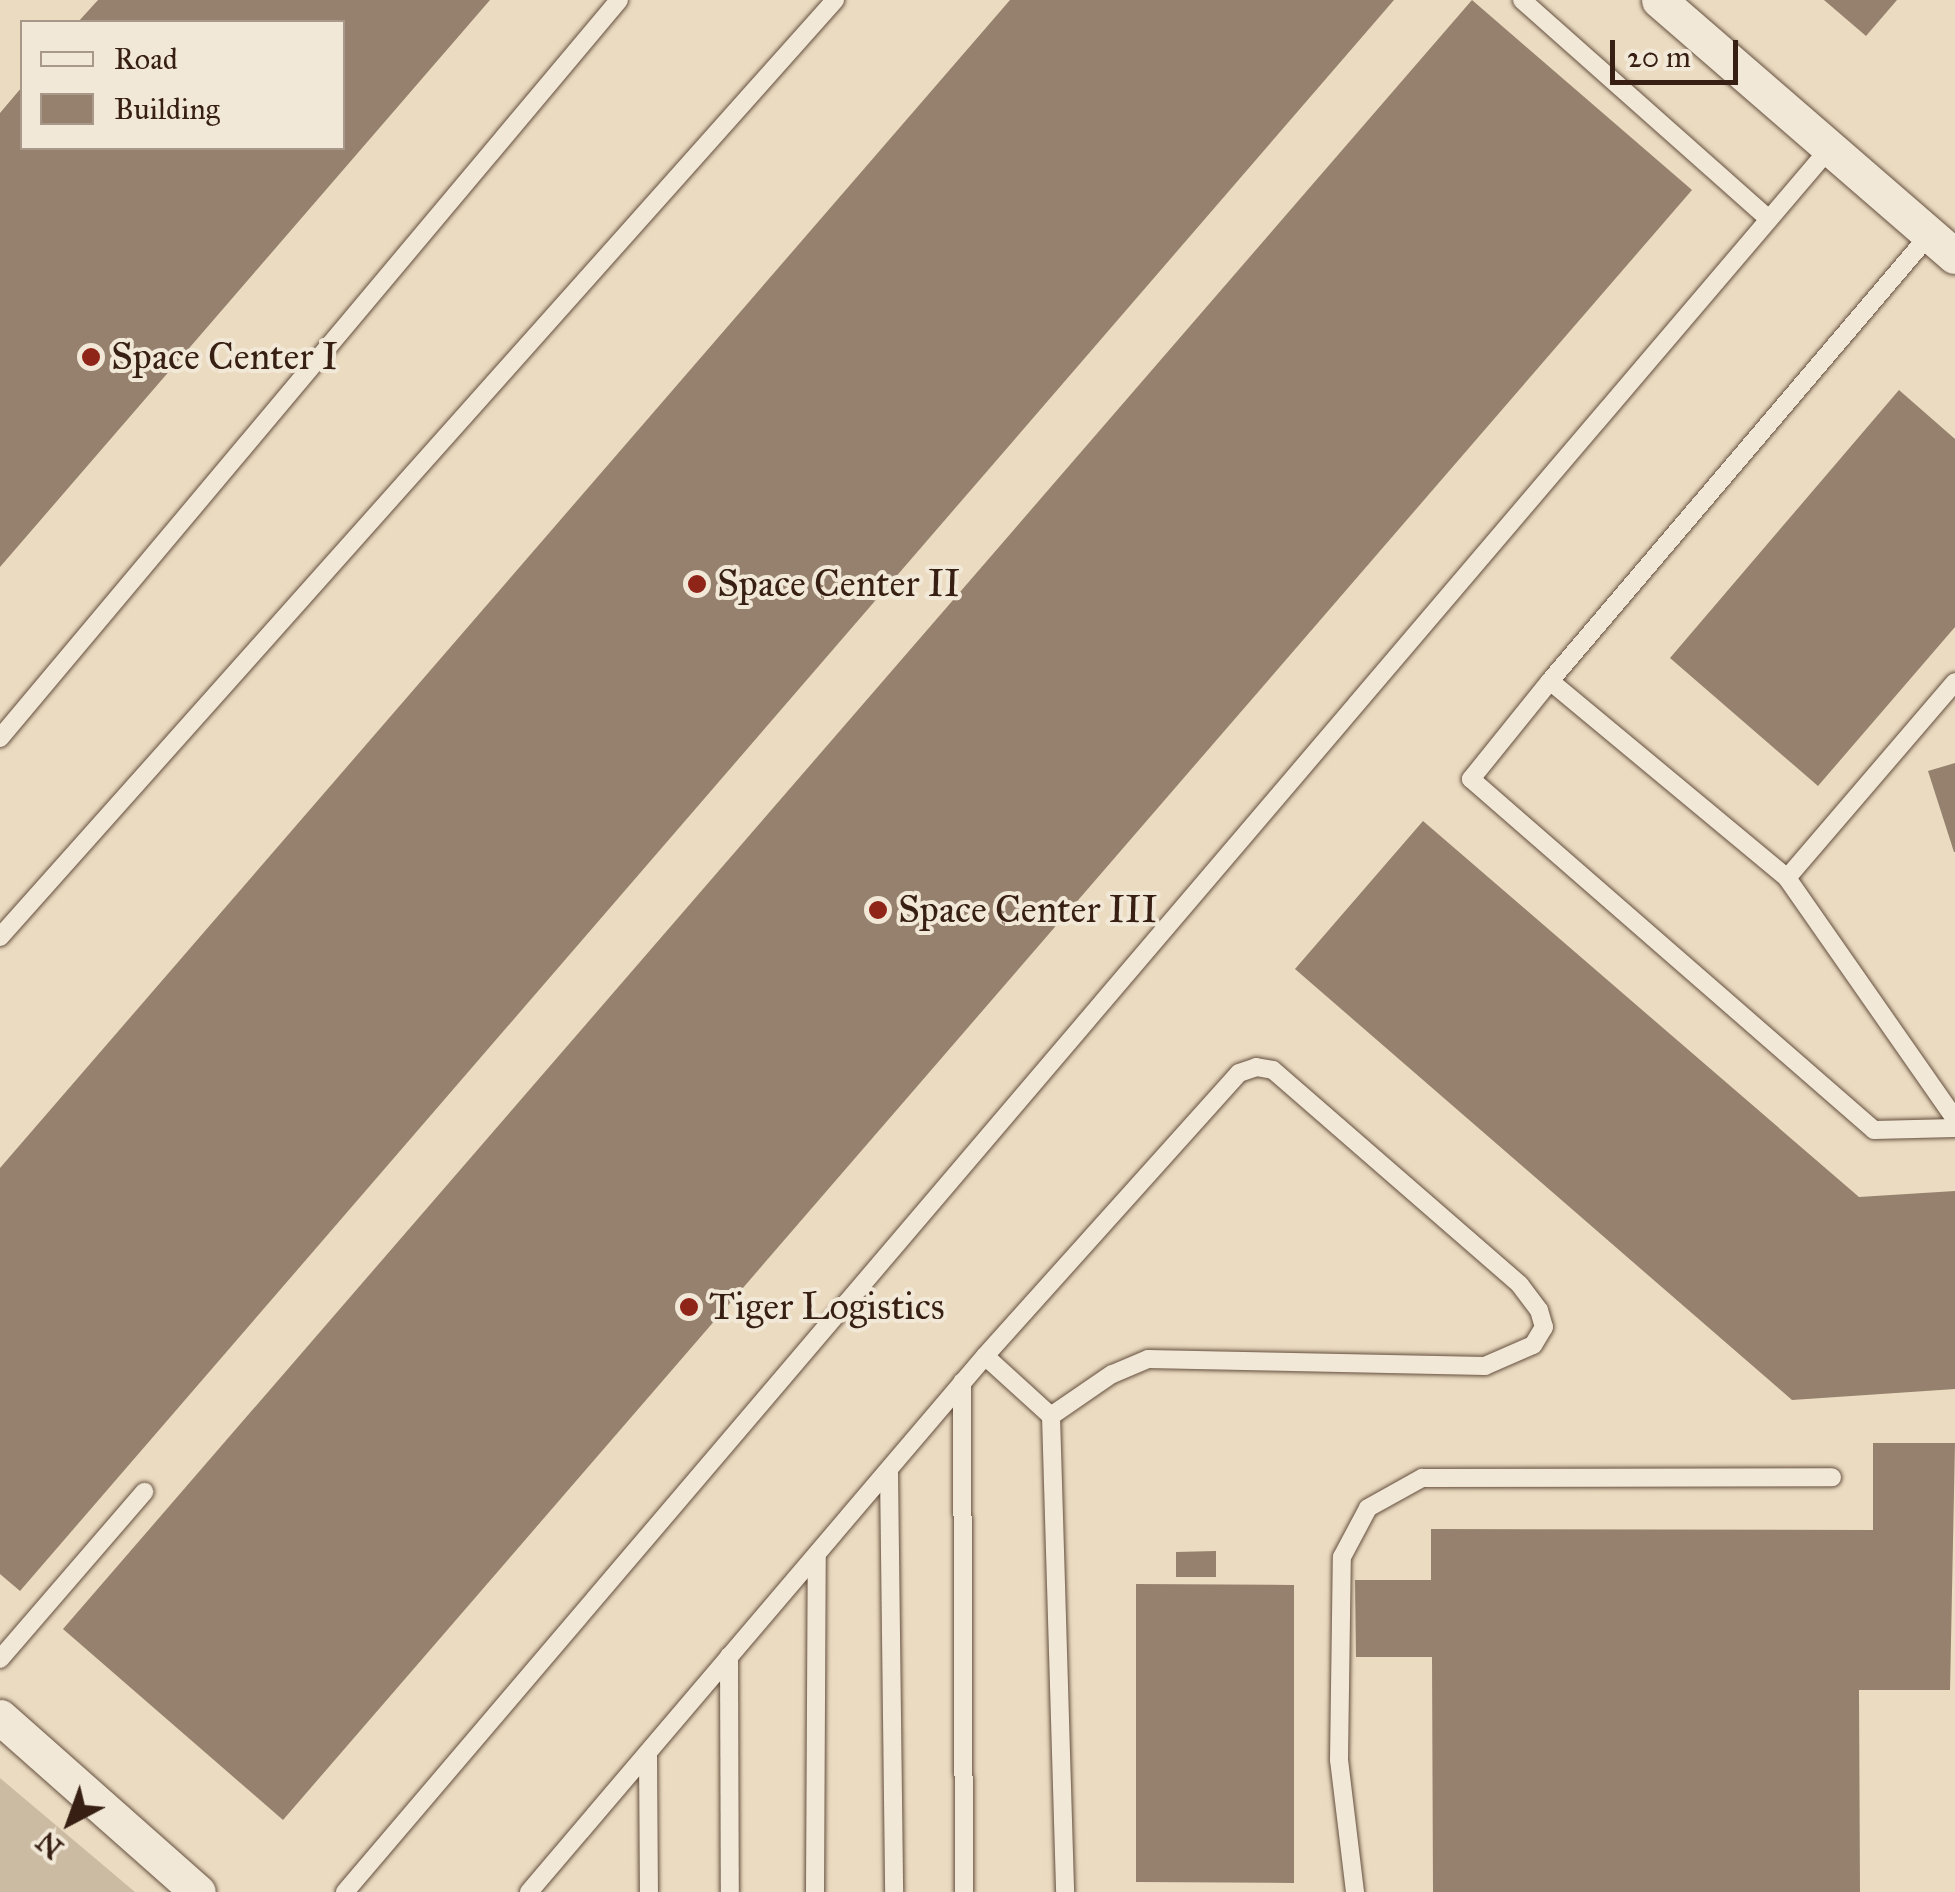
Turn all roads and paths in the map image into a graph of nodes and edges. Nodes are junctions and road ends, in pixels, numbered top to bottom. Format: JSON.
{"nodes":[{"id":1,"x":619,"y":0,"type":"edge"},
{"id":2,"x":835,"y":0,"type":"edge"},
{"id":3,"x":1522,"y":0,"type":"edge"},
{"id":4,"x":1659,"y":0,"type":"edge"},
{"id":5,"x":1830,"y":148,"type":"junction"},
{"id":6,"x":1770,"y":219,"type":"junction"},
{"id":7,"x":1943,"y":245,"type":"edge"},
{"id":8,"x":1550,"y":681,"type":"junction"},
{"id":9,"x":1955,"y":682,"type":"edge"},
{"id":10,"x":0,"y":738,"type":"edge"},
{"id":11,"x":1787,"y":878,"type":"junction"},
{"id":12,"x":0,"y":937,"type":"edge"},
{"id":13,"x":1955,"y":1119,"type":"edge"},
{"id":14,"x":1955,"y":1128,"type":"edge"},
{"id":15,"x":985,"y":1356,"type":"junction"},
{"id":16,"x":962,"y":1382,"type":"junction"},
{"id":17,"x":1051,"y":1416,"type":"junction"},
{"id":18,"x":889,"y":1471,"type":"junction"},
{"id":19,"x":1832,"y":1477,"type":"dead end"},
{"id":20,"x":144,"y":1492,"type":"dead end"},
{"id":21,"x":817,"y":1557,"type":"junction"},
{"id":22,"x":730,"y":1656,"type":"junction"},
{"id":23,"x":0,"y":1659,"type":"edge"},
{"id":24,"x":0,"y":1718,"type":"edge"},
{"id":25,"x":648,"y":1755,"type":"junction"},
{"id":26,"x":198,"y":1892,"type":"edge"},
{"id":27,"x":346,"y":1892,"type":"edge"},
{"id":28,"x":529,"y":1892,"type":"edge"},
{"id":29,"x":649,"y":1892,"type":"edge"},
{"id":30,"x":730,"y":1892,"type":"edge"},
{"id":31,"x":816,"y":1892,"type":"edge"},
{"id":32,"x":894,"y":1892,"type":"edge"},
{"id":33,"x":964,"y":1892,"type":"edge"},
{"id":34,"x":1065,"y":1892,"type":"edge"},
{"id":35,"x":1356,"y":1892,"type":"edge"}],
"edges":[{"from":1,"to":10,"type":"lane"},
{"from":2,"to":12,"type":"lane"},
{"from":3,"to":6,"type":"lane"},
{"from":4,"to":5,"type":"street"},
{"from":5,"to":6,"type":"lane"},
{"from":5,"to":7,"type":"street"},
{"from":6,"to":27,"type":"lane"},
{"from":7,"to":8,"type":"lane"},
{"from":8,"to":11,"type":"lane"},
{"from":8,"to":14,"type":"lane"},
{"from":9,"to":11,"type":"lane"},
{"from":11,"to":13,"type":"lane"},
{"from":15,"to":16,"type":"lane"},
{"from":15,"to":17,"type":"lane"},
{"from":15,"to":17,"type":"lane"},
{"from":16,"to":18,"type":"lane"},
{"from":16,"to":33,"type":"lane"},
{"from":17,"to":34,"type":"lane"},
{"from":18,"to":21,"type":"lane"},
{"from":18,"to":32,"type":"lane"},
{"from":19,"to":35,"type":"lane"},
{"from":20,"to":23,"type":"lane"},
{"from":21,"to":22,"type":"lane"},
{"from":21,"to":31,"type":"lane"},
{"from":22,"to":25,"type":"lane"},
{"from":22,"to":30,"type":"lane"},
{"from":24,"to":26,"type":"street"},
{"from":25,"to":28,"type":"lane"},
{"from":25,"to":29,"type":"lane"}]}
